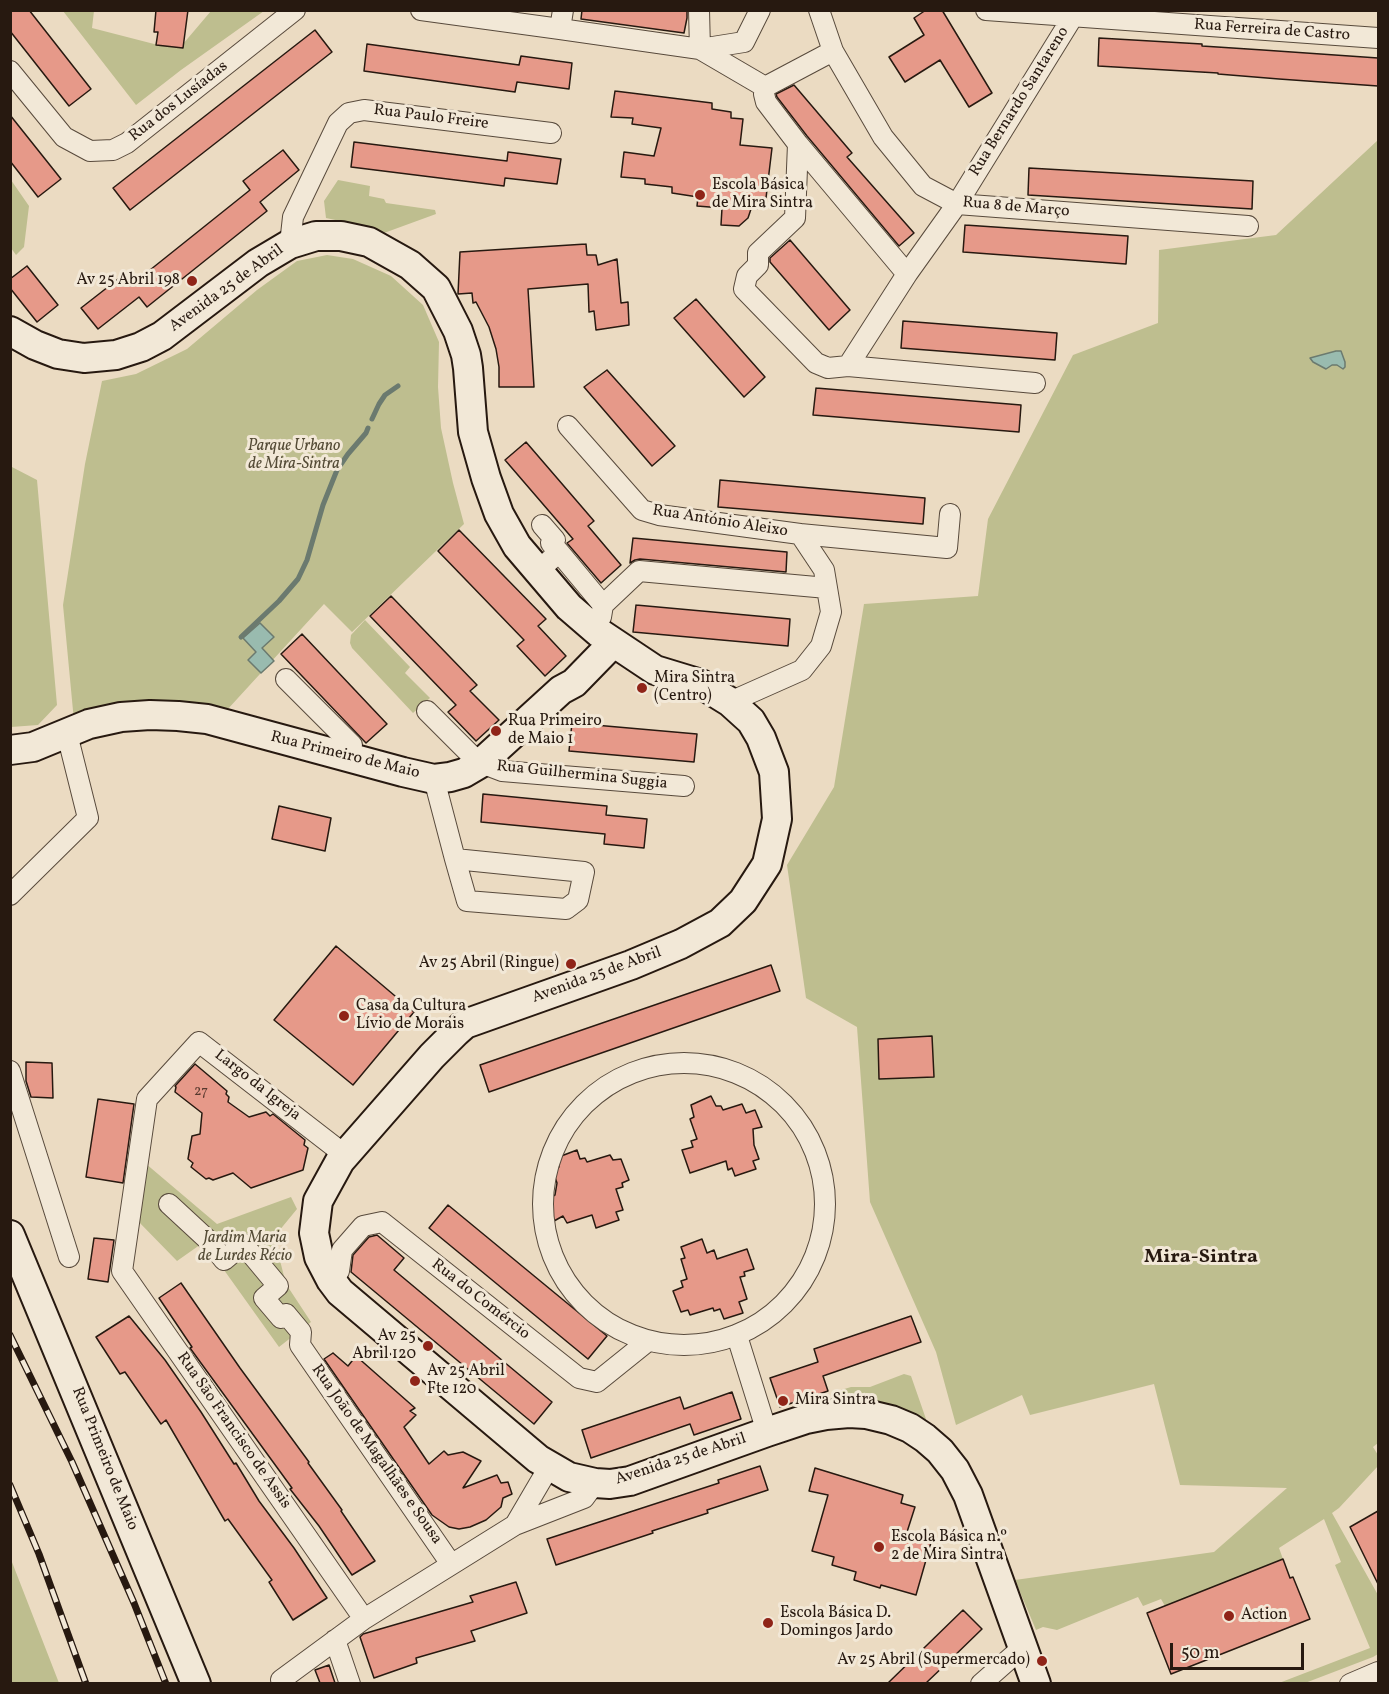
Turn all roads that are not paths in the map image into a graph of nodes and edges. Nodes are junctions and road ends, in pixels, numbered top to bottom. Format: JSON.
{"nodes":[{"id":1,"x":420,"y":10,"type":"edge"},
{"id":2,"x":699,"y":10,"type":"edge"},
{"id":3,"x":760,"y":10,"type":"edge"},
{"id":4,"x":819,"y":10,"type":"edge"},
{"id":5,"x":986,"y":10,"type":"edge"},
{"id":6,"x":287,"y":13,"type":"edge"},
{"id":7,"x":1071,"y":18,"type":"junction"},
{"id":8,"x":561,"y":20,"type":"edge"},
{"id":9,"x":1378,"y":38,"type":"edge"},
{"id":10,"x":700,"y":49,"type":"junction"},
{"id":11,"x":833,"y":51,"type":"junction"},
{"id":12,"x":10,"y":71,"type":"edge"},
{"id":13,"x":765,"y":87,"type":"junction"},
{"id":14,"x":551,"y":133,"type":"dead end"},
{"id":15,"x":798,"y":144,"type":"junction"},
{"id":16,"x":957,"y":204,"type":"junction"},
{"id":17,"x":1248,"y":226,"type":"dead end"},
{"id":18,"x":290,"y":244,"type":"junction"},
{"id":19,"x":907,"y":274,"type":"junction"},
{"id":20,"x":10,"y":331,"type":"edge"},
{"id":21,"x":848,"y":366,"type":"junction"},
{"id":22,"x":1035,"y":382,"type":"dead end"},
{"id":23,"x":568,"y":426,"type":"dead end"},
{"id":24,"x":950,"y":514,"type":"dead end"},
{"id":25,"x":542,"y":525,"type":"dead end"},
{"id":26,"x":801,"y":534,"type":"junction"},
{"id":27,"x":559,"y":552,"type":"junction"},
{"id":28,"x":537,"y":572,"type":"junction"},
{"id":29,"x":827,"y":588,"type":"junction"},
{"id":30,"x":605,"y":627,"type":"junction"},
{"id":31,"x":655,"y":670,"type":"junction"},
{"id":32,"x":286,"y":679,"type":"dead end"},
{"id":33,"x":574,"y":683,"type":"junction"},
{"id":34,"x":730,"y":702,"type":"junction"},
{"id":35,"x":427,"y":711,"type":"dead end"},
{"id":36,"x":67,"y":734,"type":"junction"},
{"id":37,"x":352,"y":745,"type":"dead end"},
{"id":38,"x":22,"y":748,"type":"edge"},
{"id":39,"x":481,"y":763,"type":"junction"},
{"id":40,"x":10,"y":767,"type":"edge"},
{"id":41,"x":434,"y":778,"type":"junction"},
{"id":42,"x":684,"y":786,"type":"dead end"},
{"id":43,"x":455,"y":859,"type":"junction"},
{"id":44,"x":10,"y":895,"type":"edge"},
{"id":45,"x":10,"y":1071,"type":"edge"},
{"id":46,"x":173,"y":1071,"type":"joint"},
{"id":47,"x":345,"y":1155,"type":"junction"},
{"id":48,"x":169,"y":1204,"type":"dead end"},
{"id":49,"x":10,"y":1235,"type":"edge"},
{"id":50,"x":69,"y":1257,"type":"dead end"},
{"id":51,"x":331,"y":1280,"type":"junction"},
{"id":52,"x":737,"y":1336,"type":"junction"},
{"id":53,"x":648,"y":1341,"type":"junction"},
{"id":54,"x":767,"y":1432,"type":"junction"},
{"id":55,"x":549,"y":1467,"type":"junction"},
{"id":56,"x":595,"y":1483,"type":"junction"},
{"id":57,"x":515,"y":1525,"type":"junction"},
{"id":58,"x":452,"y":1564,"type":"junction"},
{"id":59,"x":364,"y":1618,"type":"junction"},
{"id":60,"x":334,"y":1640,"type":"junction"},
{"id":61,"x":1023,"y":1647,"type":"junction"},
{"id":62,"x":1378,"y":1672,"type":"edge"},
{"id":63,"x":281,"y":1680,"type":"dead end"},
{"id":64,"x":196,"y":1683,"type":"edge"},
{"id":65,"x":350,"y":1683,"type":"edge"},
{"id":66,"x":981,"y":1683,"type":"edge"},
{"id":67,"x":1036,"y":1683,"type":"edge"},
{"id":68,"x":1350,"y":1683,"type":"edge"}],
"edges":[{"from":1,"to":8,"type":"street"},
{"from":2,"to":10,"type":"street"},
{"from":3,"to":10,"type":"street"},
{"from":4,"to":11,"type":"street","name":"Rua 8 de Março"},
{"from":5,"to":7,"type":"street","name":"Rua Ferreira de Castro"},
{"from":6,"to":12,"type":"street","name":"Rua dos Lusíadas"},
{"from":7,"to":9,"type":"street","name":"Rua Ferreira de Castro"},
{"from":7,"to":16,"type":"street","name":"Rua Bernardo Santareno"},
{"from":8,"to":10,"type":"street"},
{"from":10,"to":13,"type":"street"},
{"from":11,"to":13,"type":"street"},
{"from":11,"to":16,"type":"street","name":"Rua 8 de Março"},
{"from":13,"to":15,"type":"street"},
{"from":14,"to":18,"type":"street","name":"Rua Paulo Freire"},
{"from":15,"to":19,"type":"street"},
{"from":15,"to":21,"type":"street"},
{"from":16,"to":17,"type":"street","name":"Rua 8 de Março"},
{"from":16,"to":19,"type":"street","name":"Rua Bernardo Santareno"},
{"from":18,"to":20,"type":"street","name":"Avenida 25 de Abril"},
{"from":18,"to":28,"type":"street","name":"Avenida 25 de Abril"},
{"from":19,"to":21,"type":"street","name":"Rua Bernardo Santareno"},
{"from":21,"to":22,"type":"street"},
{"from":23,"to":26,"type":"street","name":"Rua António Aleixo"},
{"from":24,"to":26,"type":"street","name":"Rua António Aleixo"},
{"from":25,"to":27,"type":"street"},
{"from":26,"to":29,"type":"street","name":"Rua António Aleixo"},
{"from":27,"to":28,"type":"street"},
{"from":27,"to":30,"type":"street"},
{"from":28,"to":30,"type":"street","name":"Avenida 25 de Abril"},
{"from":29,"to":30,"type":"street"},
{"from":29,"to":34,"type":"street","name":"Rua António Aleixo"},
{"from":30,"to":31,"type":"street","name":"Avenida 25 de Abril"},
{"from":30,"to":33,"type":"street","name":"Rua Primeiro de Maio"},
{"from":31,"to":33,"type":"street"},
{"from":31,"to":34,"type":"street","name":"Avenida 25 de Abril"},
{"from":32,"to":37,"type":"street"},
{"from":33,"to":39,"type":"street","name":"Rua Primeiro de Maio"},
{"from":34,"to":47,"type":"street","name":"Avenida 25 de Abril"},
{"from":35,"to":39,"type":"street"},
{"from":36,"to":38,"type":"street","name":"Rua Primeiro de Maio"},
{"from":36,"to":41,"type":"street","name":"Rua Primeiro de Maio"},
{"from":36,"to":44,"type":"street"},
{"from":38,"to":40,"type":"street","name":"Rua Primeiro de Maio"},
{"from":39,"to":41,"type":"street","name":"Rua Primeiro de Maio"},
{"from":39,"to":42,"type":"street","name":"Rua Guilhermina Suggia"},
{"from":41,"to":43,"type":"street"},
{"from":43,"to":43,"type":"street"},
{"from":45,"to":50,"type":"street"},
{"from":46,"to":47,"type":"street","name":"Largo da Igreja"},
{"from":46,"to":59,"type":"street","name":"Rua São Francisco de Assis"},
{"from":47,"to":51,"type":"street","name":"Avenida 25 de Abril"},
{"from":48,"to":58,"type":"street","name":"Rua João de Magalhães e Sousa"},
{"from":49,"to":64,"type":"street","name":"Rua Primeiro de Maio"},
{"from":51,"to":53,"type":"street","name":"Rua do Comércio"},
{"from":51,"to":55,"type":"street","name":"Avenida 25 de Abril"},
{"from":52,"to":53,"type":"street"},
{"from":52,"to":53,"type":"street"},
{"from":52,"to":54,"type":"street"},
{"from":54,"to":56,"type":"street","name":"Avenida 25 de Abril"},
{"from":54,"to":61,"type":"street","name":"Avenida 25 de Abril"},
{"from":55,"to":56,"type":"street","name":"Avenida 25 de Abril"},
{"from":55,"to":57,"type":"street"},
{"from":56,"to":57,"type":"street"},
{"from":57,"to":58,"type":"street"},
{"from":58,"to":59,"type":"street"},
{"from":59,"to":60,"type":"street"},
{"from":60,"to":63,"type":"street"},
{"from":60,"to":65,"type":"street"},
{"from":61,"to":66,"type":"street"},
{"from":61,"to":67,"type":"street","name":"Avenida 25 de Abril"},
{"from":62,"to":68,"type":"street"}]}
